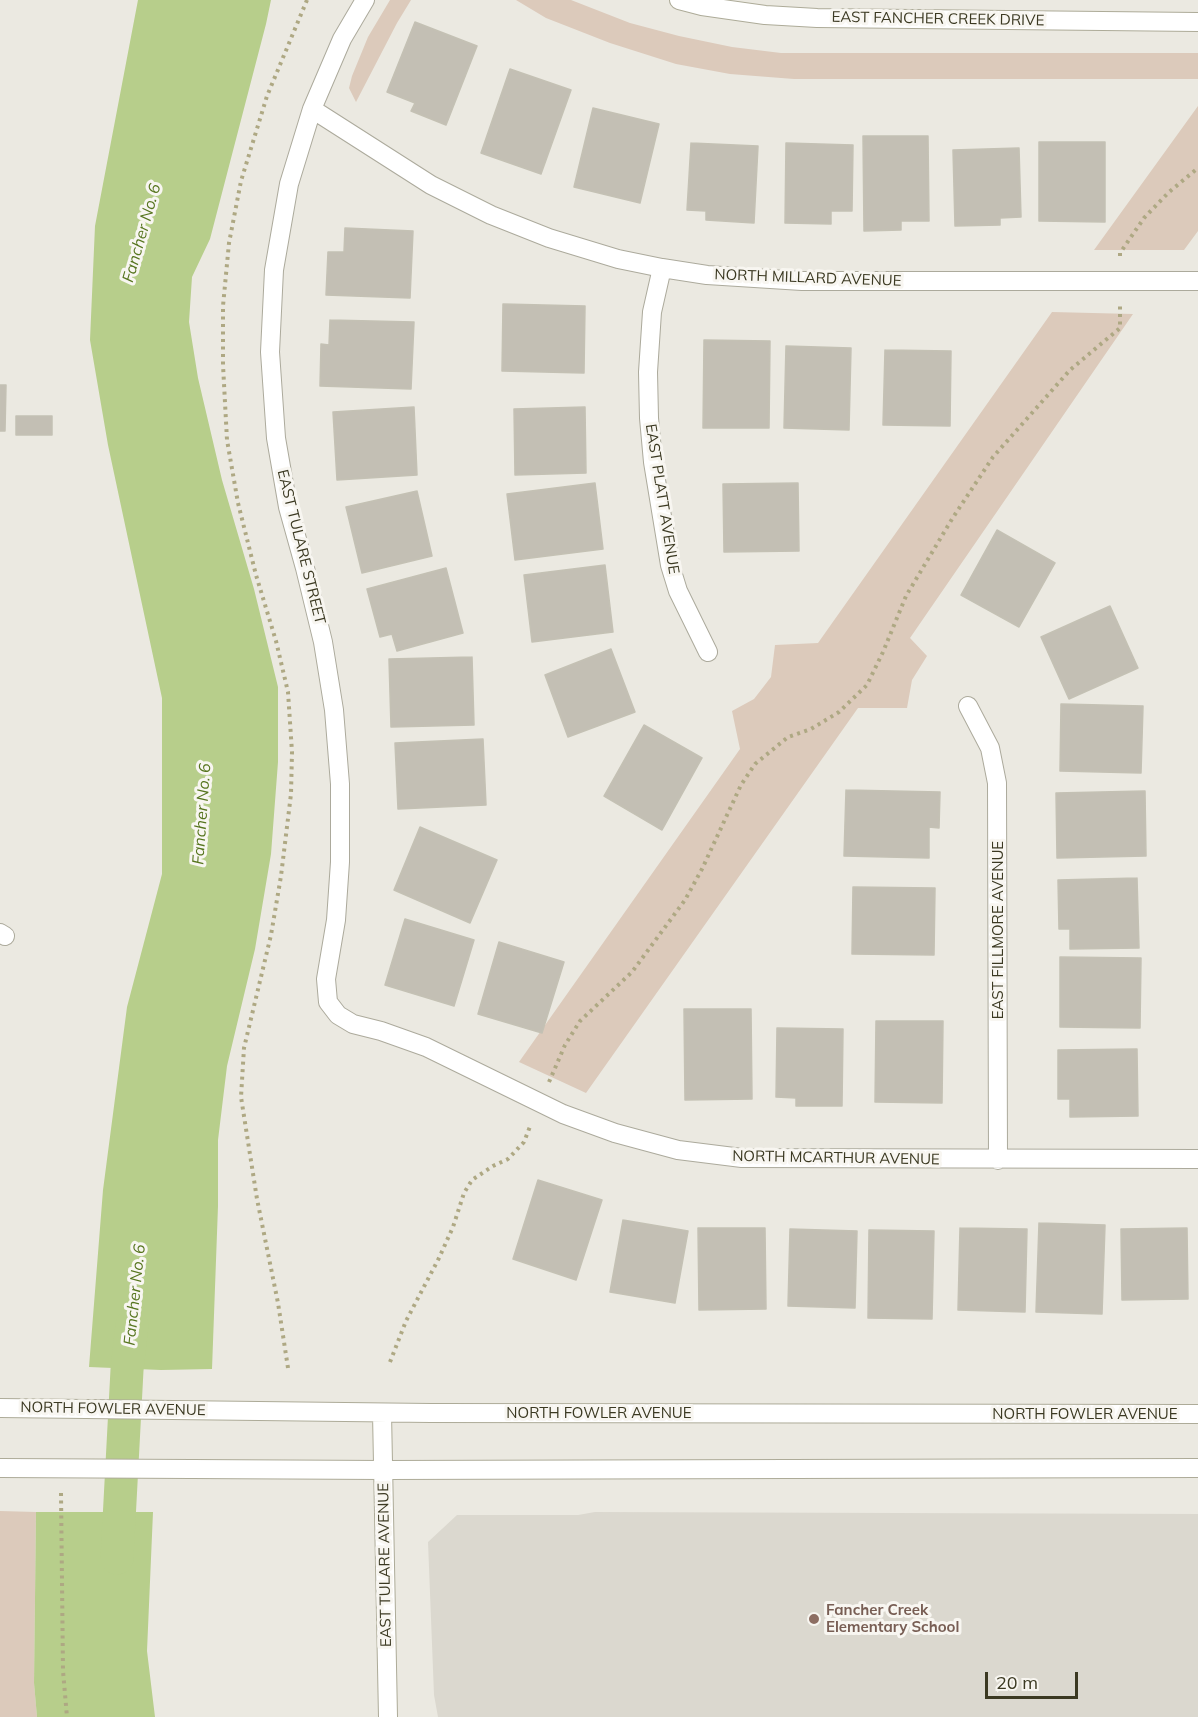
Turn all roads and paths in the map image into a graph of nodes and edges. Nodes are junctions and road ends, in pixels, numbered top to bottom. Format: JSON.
{"nodes":[{"id":1,"x":307,"y":0,"type":"edge"},
{"id":2,"x":365,"y":0,"type":"edge"},
{"id":3,"x":679,"y":0,"type":"edge"},
{"id":4,"x":1198,"y":22,"type":"edge"},
{"id":5,"x":312,"y":109,"type":"junction"},
{"id":6,"x":1198,"y":168,"type":"edge"},
{"id":7,"x":1120,"y":253,"type":"dead end"},
{"id":8,"x":662,"y":268,"type":"junction"},
{"id":9,"x":1198,"y":281,"type":"edge"},
{"id":10,"x":1120,"y":312,"type":"dead end"},
{"id":11,"x":708,"y":652,"type":"dead end"},
{"id":12,"x":968,"y":705,"type":"dead end"},
{"id":13,"x":328,"y":1002,"type":"joint"},
{"id":14,"x":552,"y":1076,"type":"dead end"},
{"id":15,"x":528,"y":1131,"type":"dead end"},
{"id":16,"x":1198,"y":1159,"type":"edge"},
{"id":17,"x":998,"y":1160,"type":"junction"},
{"id":18,"x":390,"y":1362,"type":"dead end"},
{"id":19,"x":288,"y":1368,"type":"dead end"},
{"id":20,"x":0,"y":1408,"type":"edge"},
{"id":21,"x":382,"y":1413,"type":"junction"},
{"id":22,"x":1198,"y":1414,"type":"edge"},
{"id":23,"x":0,"y":1468,"type":"edge"},
{"id":24,"x":1198,"y":1468,"type":"edge"},
{"id":25,"x":60,"y":1469,"type":"junction"},
{"id":26,"x":383,"y":1470,"type":"junction"},
{"id":27,"x":67,"y":1717,"type":"edge"},
{"id":28,"x":388,"y":1717,"type":"edge"}],
"edges":[{"from":1,"to":19,"type":"path"},
{"from":2,"to":5,"type":"street","name":"EAST TULARE STREET"},
{"from":3,"to":4,"type":"street","name":"EAST FANCHER CREEK DRIVE"},
{"from":5,"to":8,"type":"street","name":"NORTH MILLARD AVENUE"},
{"from":5,"to":13,"type":"street","name":"EAST TULARE STREET"},
{"from":6,"to":7,"type":"path"},
{"from":8,"to":9,"type":"street","name":"NORTH MILLARD AVENUE"},
{"from":8,"to":11,"type":"street","name":"EAST PLATT AVENUE"},
{"from":10,"to":14,"type":"path"},
{"from":12,"to":17,"type":"street","name":"EAST FILLMORE AVENUE"},
{"from":13,"to":17,"type":"street","name":"NORTH MCARTHUR AVENUE"},
{"from":15,"to":18,"type":"path"},
{"from":16,"to":17,"type":"street","name":"NORTH MCARTHUR AVENUE"},
{"from":20,"to":21,"type":"street","name":"NORTH FOWLER AVENUE"},
{"from":21,"to":22,"type":"street","name":"NORTH FOWLER AVENUE"},
{"from":21,"to":26,"type":"street","name":"EAST TULARE AVENUE"},
{"from":23,"to":25,"type":"street"},
{"from":24,"to":26,"type":"street"},
{"from":25,"to":26,"type":"street"},
{"from":25,"to":27,"type":"path"},
{"from":26,"to":28,"type":"street","name":"EAST TULARE AVENUE"}]}
